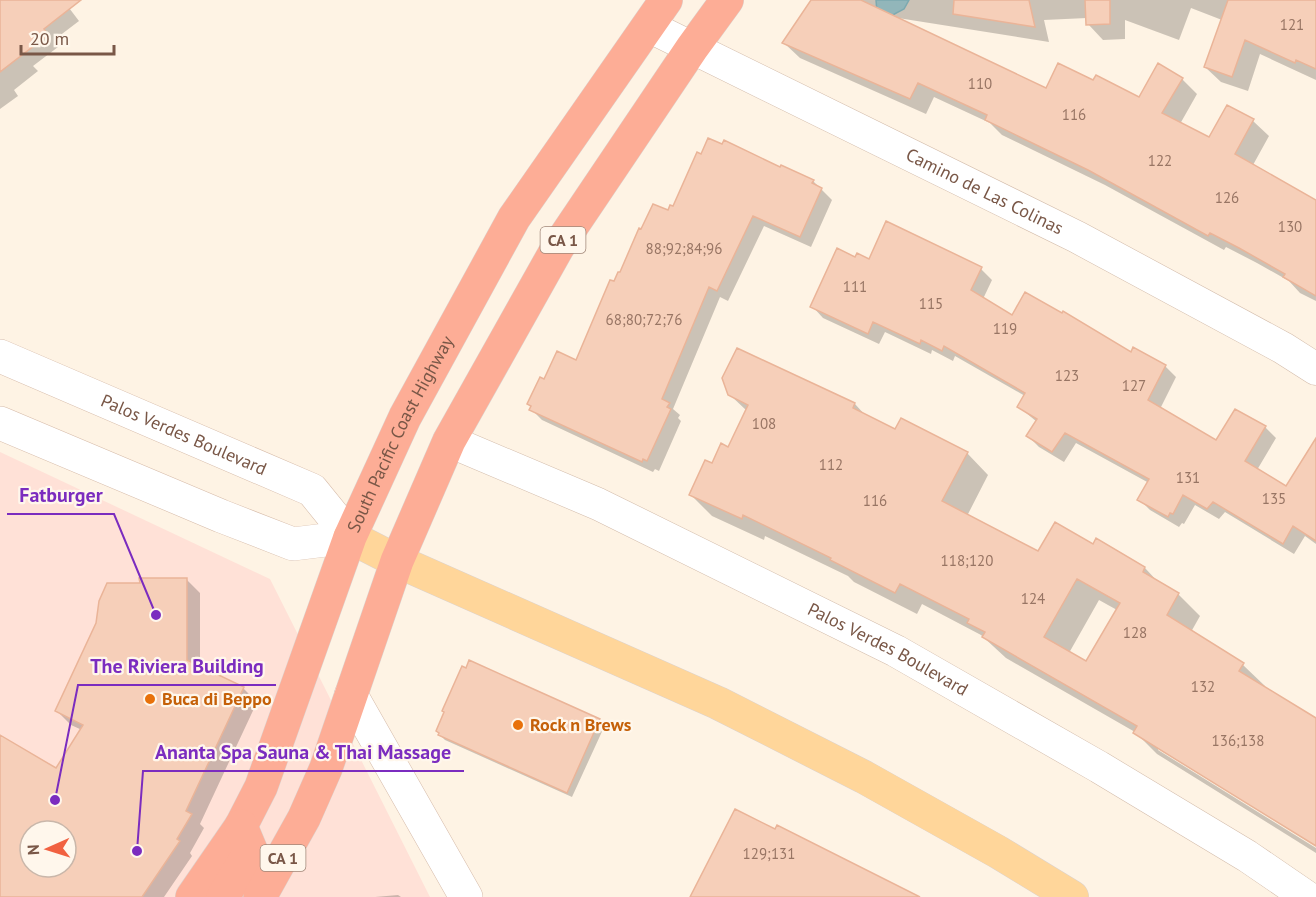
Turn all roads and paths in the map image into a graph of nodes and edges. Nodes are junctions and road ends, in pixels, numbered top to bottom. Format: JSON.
{"nodes":[{"id":1,"x":727,"y":0,"type":"edge"},
{"id":2,"x":657,"y":13,"type":"edge"},
{"id":3,"x":692,"y":48,"type":"junction"},
{"id":4,"x":0,"y":356,"type":"edge"},
{"id":5,"x":1316,"y":369,"type":"edge"},
{"id":6,"x":0,"y":423,"type":"edge"},
{"id":7,"x":449,"y":441,"type":"junction"},
{"id":8,"x":350,"y":537,"type":"junction"},
{"id":9,"x":397,"y":561,"type":"junction"},
{"id":10,"x":351,"y":695,"type":"junction"},
{"id":11,"x":241,"y":826,"type":"junction"},
{"id":12,"x":192,"y":897,"type":"edge"},
{"id":13,"x":223,"y":897,"type":"edge"},
{"id":14,"x":260,"y":897,"type":"edge"},
{"id":15,"x":466,"y":897,"type":"edge"},
{"id":16,"x":1072,"y":897,"type":"edge"},
{"id":17,"x":1308,"y":897,"type":"edge"}],
"edges":[{"from":1,"to":3,"type":"highway","number":"CA 1"},
{"from":2,"to":3,"type":"street","name":"Camino de Las Colinas"},
{"from":2,"to":8,"type":"highway","name":"South Pacific Coast Highway","number":"CA 1"},
{"from":3,"to":5,"type":"street","name":"Camino de Las Colinas"},
{"from":3,"to":7,"type":"highway","number":"CA 1"},
{"from":4,"to":8,"type":"main road","name":"Palos Verdes Boulevard"},
{"from":6,"to":8,"type":"main road"},
{"from":7,"to":9,"type":"highway","number":"CA 1"},
{"from":7,"to":17,"type":"street","name":"Palos Verdes Boulevard"},
{"from":8,"to":9,"type":"main road","name":"Palos Verdes Boulevard"},
{"from":8,"to":11,"type":"highway","name":"South Pacific Coast Highway","number":"CA 1"},
{"from":9,"to":10,"type":"highway","number":"CA 1"},
{"from":9,"to":16,"type":"main road","name":"Palos Verdes Boulevard"},
{"from":10,"to":14,"type":"highway","number":"CA 1"},
{"from":10,"to":15,"type":"main road"},
{"from":11,"to":12,"type":"highway","name":"South Pacific Coast Highway","number":"CA 1"},
{"from":11,"to":13,"type":"highway"}]}
